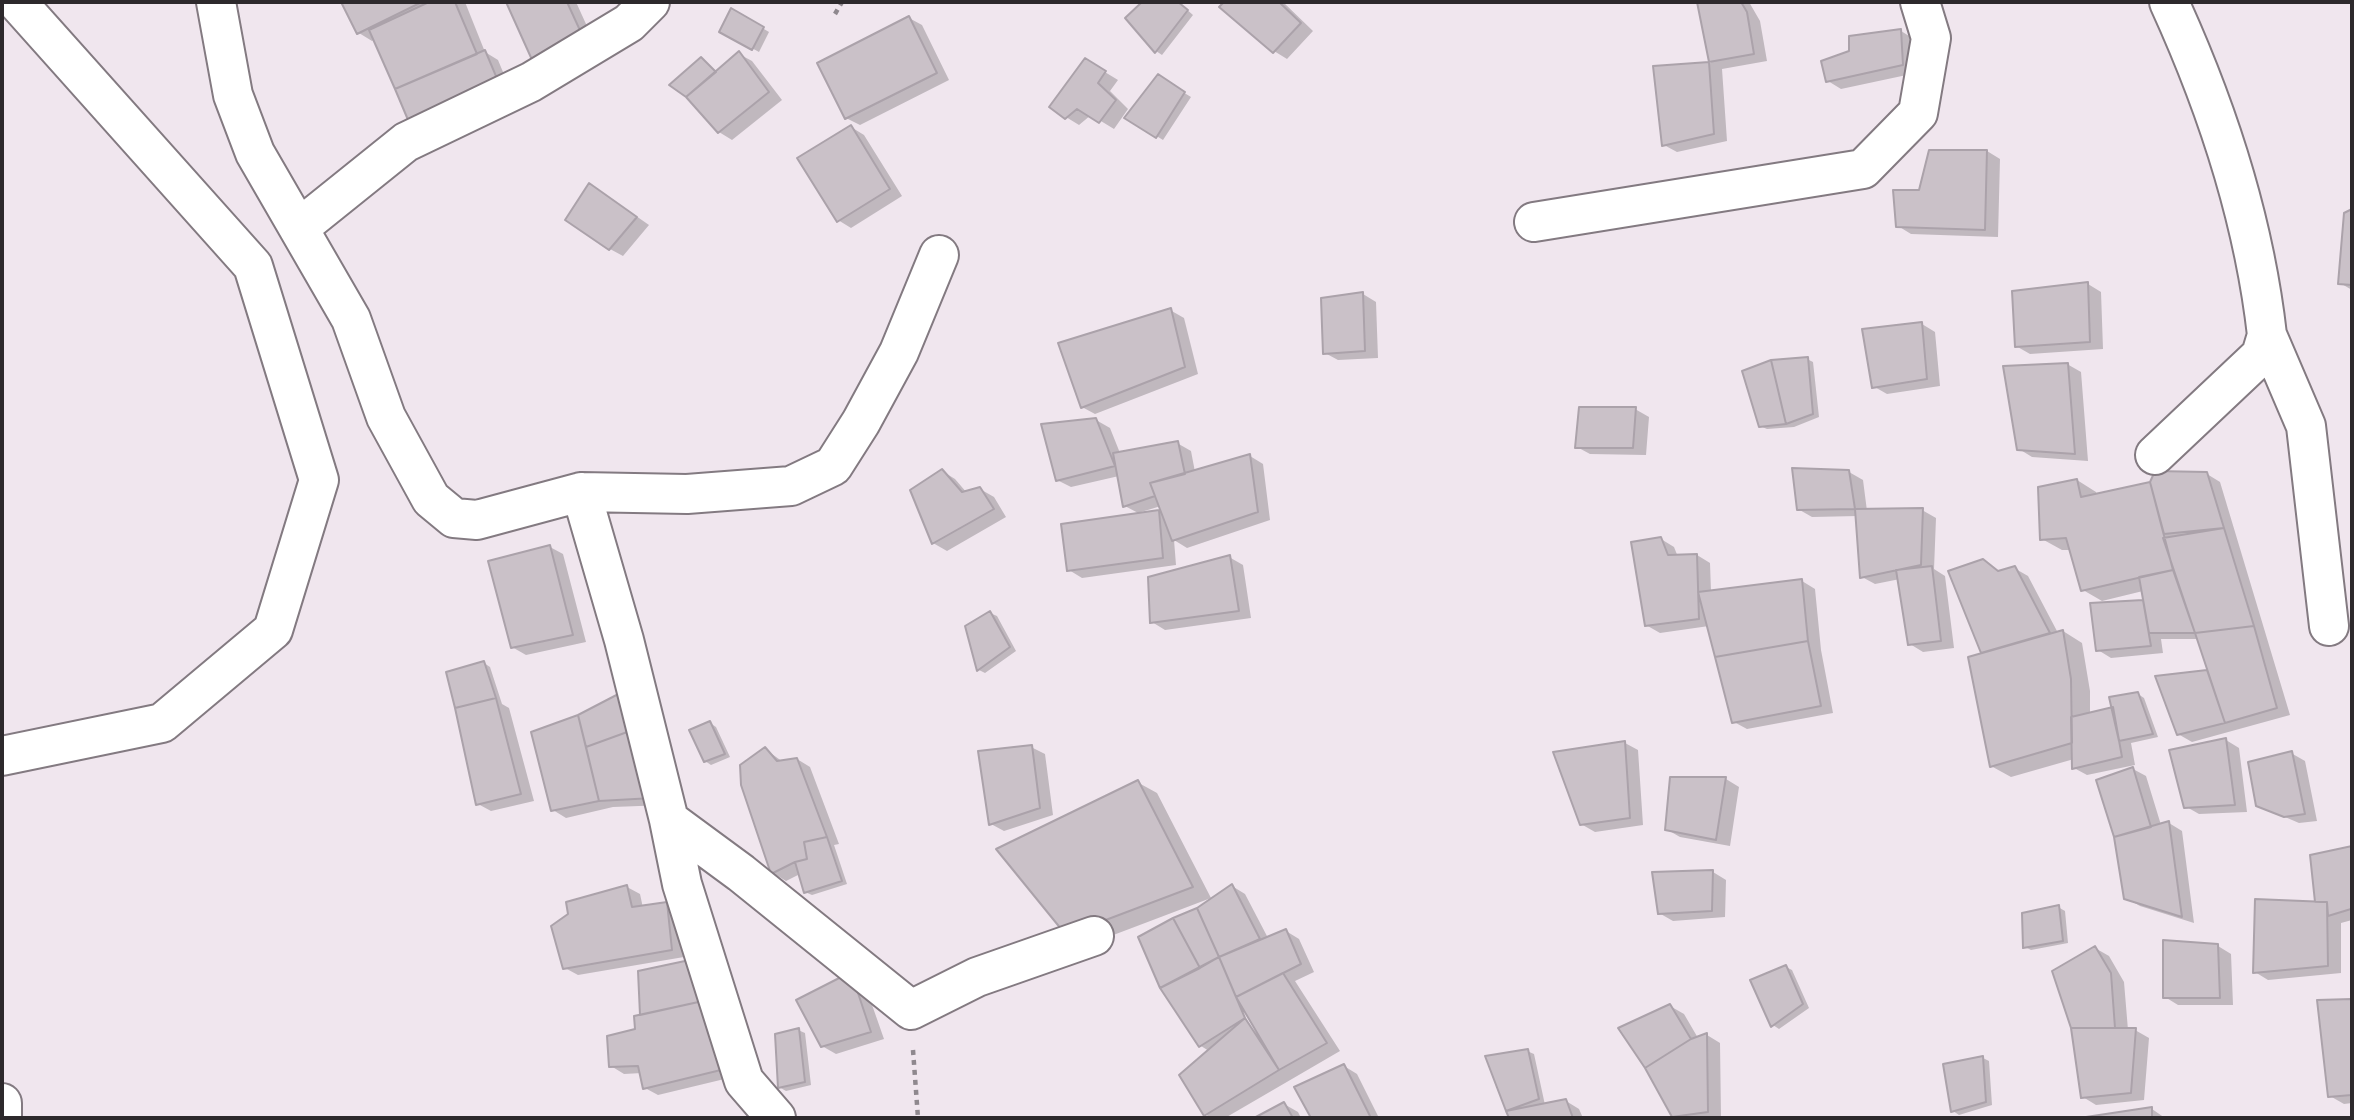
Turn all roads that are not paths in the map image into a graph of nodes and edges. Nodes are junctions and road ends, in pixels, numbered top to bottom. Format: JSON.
{"nodes":[{"id":1,"x":17,"y":2,"type":"edge"},
{"id":2,"x":216,"y":2,"type":"edge"},
{"id":3,"x":650,"y":2,"type":"edge"},
{"id":4,"x":1920,"y":2,"type":"edge"},
{"id":5,"x":2169,"y":2,"type":"edge"},
{"id":6,"x":1534,"y":222,"type":"dead end"},
{"id":7,"x":299,"y":228,"type":"junction"},
{"id":8,"x":939,"y":256,"type":"dead end"},
{"id":9,"x":2267,"y":335,"type":"junction"},
{"id":10,"x":2155,"y":456,"type":"dead end"},
{"id":11,"x":581,"y":492,"type":"junction"},
{"id":12,"x":2329,"y":626,"type":"dead end"},
{"id":13,"x":2,"y":757,"type":"edge"},
{"id":14,"x":669,"y":820,"type":"junction"},
{"id":15,"x":1094,"y":936,"type":"dead end"},
{"id":16,"x":2,"y":1103,"type":"edge"},
{"id":17,"x":2,"y":1118,"type":"edge"},
{"id":18,"x":776,"y":1118,"type":"edge"}],
"edges":[{"from":1,"to":13,"type":"street"},
{"from":2,"to":7,"type":"street"},
{"from":3,"to":7,"type":"street"},
{"from":4,"to":6,"type":"street"},
{"from":5,"to":9,"type":"street"},
{"from":7,"to":11,"type":"street"},
{"from":8,"to":11,"type":"street"},
{"from":9,"to":10,"type":"street"},
{"from":9,"to":12,"type":"street"},
{"from":11,"to":14,"type":"street"},
{"from":14,"to":15,"type":"street"},
{"from":14,"to":18,"type":"street"},
{"from":16,"to":17,"type":"street"}]}
